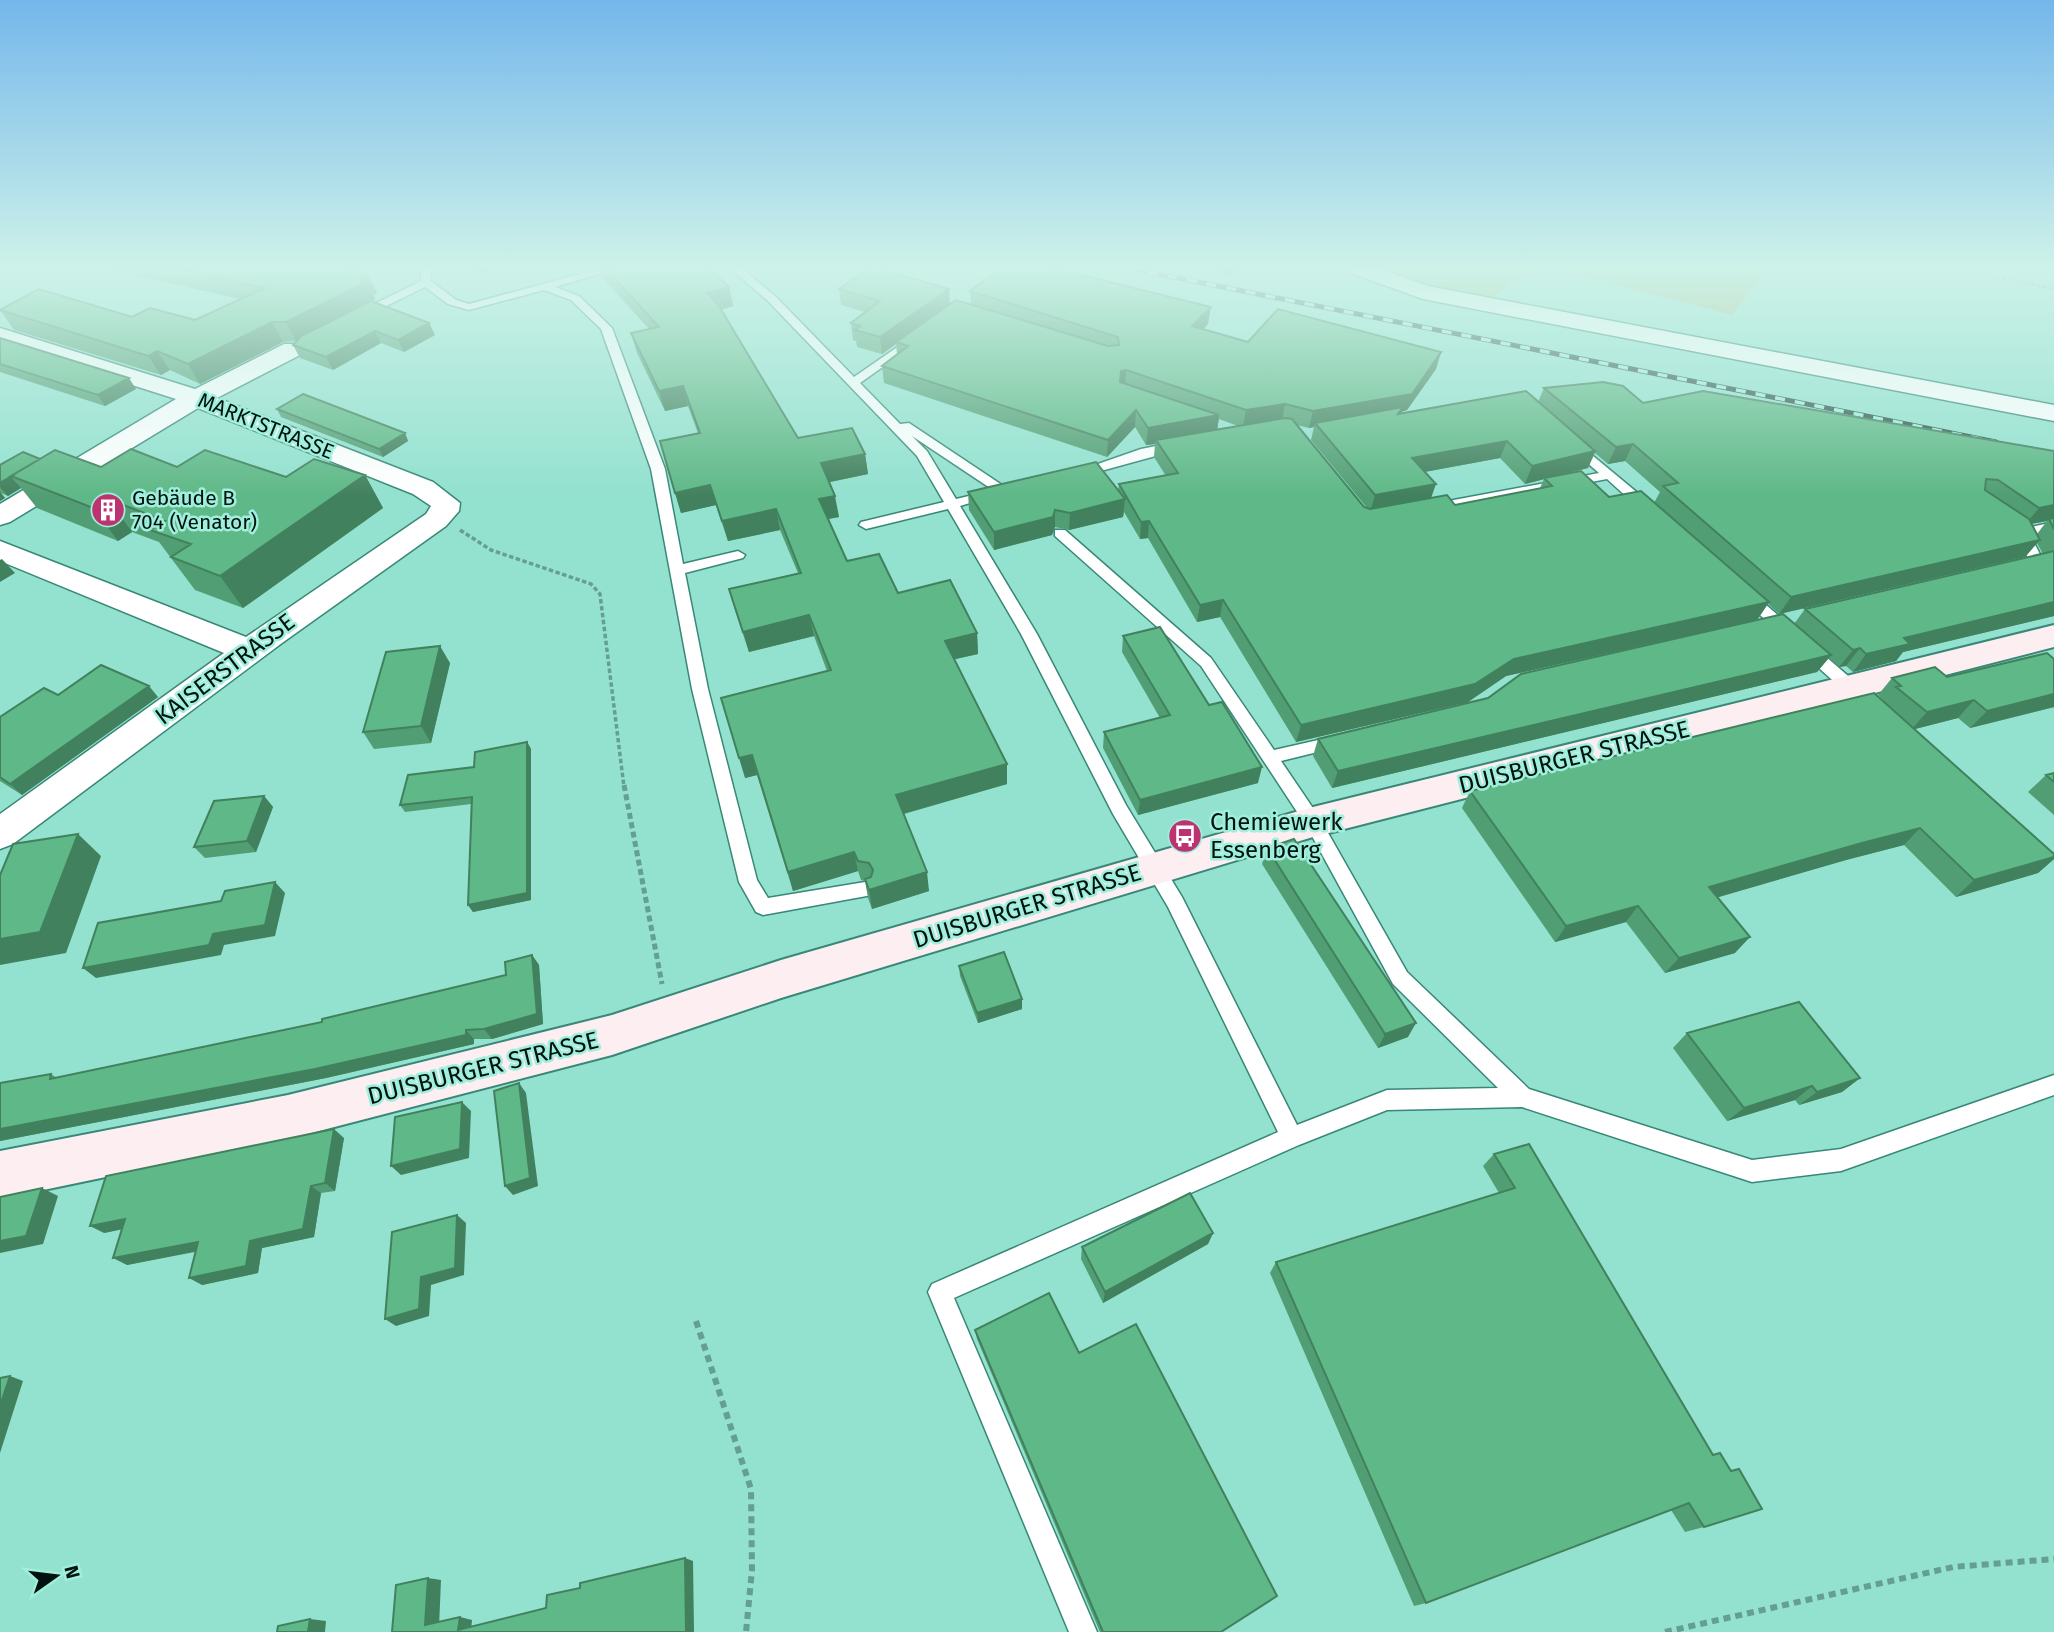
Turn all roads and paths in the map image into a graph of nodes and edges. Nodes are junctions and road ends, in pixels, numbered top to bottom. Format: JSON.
{"nodes":[{"id":1,"x":28,"y":344,"type":"edge"},
{"id":2,"x":612,"y":344,"type":"edge"},
{"id":3,"x":816,"y":344,"type":"edge"},
{"id":4,"x":908,"y":344,"type":"edge"},
{"id":5,"x":1693,"y":344,"type":"edge"},
{"id":6,"x":299,"y":346,"type":"edge"},
{"id":7,"x":853,"y":383,"type":"junction"},
{"id":8,"x":197,"y":399,"type":"junction"},
{"id":9,"x":880,"y":411,"type":"junction"},
{"id":10,"x":2054,"y":414,"type":"edge"},
{"id":11,"x":1560,"y":433,"type":"edge"},
{"id":12,"x":1187,"y":444,"type":"edge"},
{"id":13,"x":1609,"y":475,"type":"junction"},
{"id":14,"x":1064,"y":477,"type":"edge"},
{"id":15,"x":952,"y":505,"type":"junction"},
{"id":16,"x":1420,"y":510,"type":"edge"},
{"id":17,"x":441,"y":512,"type":"junction"},
{"id":18,"x":1655,"y":514,"type":"edge"},
{"id":19,"x":0,"y":516,"type":"edge"},
{"id":20,"x":866,"y":525,"type":"dead end"},
{"id":21,"x":2054,"y":526,"type":"edge"},
{"id":22,"x":1060,"y":533,"type":"edge"},
{"id":23,"x":0,"y":550,"type":"edge"},
{"id":24,"x":738,"y":555,"type":"dead end"},
{"id":25,"x":2037,"y":562,"type":"junction"},
{"id":26,"x":2011,"y":568,"type":"edge"},
{"id":27,"x":678,"y":569,"type":"junction"},
{"id":28,"x":2054,"y":571,"type":"edge"},
{"id":29,"x":1736,"y":586,"type":"edge"},
{"id":30,"x":1783,"y":620,"type":"junction"},
{"id":31,"x":1750,"y":628,"type":"edge"},
{"id":32,"x":2054,"y":636,"type":"edge"},
{"id":33,"x":248,"y":650,"type":"junction"},
{"id":34,"x":1862,"y":698,"type":"junction"},
{"id":35,"x":1353,"y":738,"type":"edge"},
{"id":36,"x":1272,"y":757,"type":"junction"},
{"id":37,"x":7,"y":819,"type":"edge"},
{"id":38,"x":1313,"y":822,"type":"junction"},
{"id":39,"x":1154,"y":868,"type":"junction"},
{"id":40,"x":865,"y":890,"type":"edge"},
{"id":41,"x":669,"y":1017,"type":"junction"},
{"id":42,"x":2054,"y":1085,"type":"edge"},
{"id":43,"x":1522,"y":1097,"type":"junction"},
{"id":44,"x":1292,"y":1137,"type":"junction"},
{"id":45,"x":0,"y":1175,"type":"edge"},
{"id":46,"x":696,"y":1321,"type":"dead end"},
{"id":47,"x":2054,"y":1559,"type":"edge"},
{"id":48,"x":746,"y":1632,"type":"edge"},
{"id":49,"x":1083,"y":1632,"type":"edge"},
{"id":50,"x":1665,"y":1632,"type":"edge"}],
"edges":[{"from":1,"to":8,"type":"street","name":"MARKTSTRASSE"},
{"from":2,"to":27,"type":"lane"},
{"from":3,"to":7,"type":"lane"},
{"from":4,"to":7,"type":"lane"},
{"from":5,"to":10,"type":"street"},
{"from":6,"to":8,"type":"street"},
{"from":7,"to":9,"type":"lane"},
{"from":8,"to":17,"type":"street","name":"MARKTSTRASSE"},
{"from":8,"to":19,"type":"street"},
{"from":9,"to":15,"type":"lane"},
{"from":9,"to":15,"type":"lane"},
{"from":11,"to":13,"type":"lane"},
{"from":12,"to":14,"type":"lane"},
{"from":13,"to":16,"type":"lane"},
{"from":13,"to":18,"type":"lane"},
{"from":15,"to":20,"type":"lane"},
{"from":15,"to":39,"type":"lane"},
{"from":17,"to":33,"type":"street","name":"KAISERSTRASSE"},
{"from":17,"to":41,"type":"path"},
{"from":21,"to":25,"type":"lane"},
{"from":22,"to":36,"type":"lane"},
{"from":23,"to":33,"type":"street"},
{"from":24,"to":27,"type":"lane"},
{"from":25,"to":26,"type":"lane"},
{"from":25,"to":28,"type":"lane"},
{"from":27,"to":40,"type":"lane"},
{"from":29,"to":30,"type":"lane"},
{"from":30,"to":31,"type":"lane"},
{"from":30,"to":34,"type":"lane"},
{"from":32,"to":34,"type":"main road","name":"DUISBURGER STRASSE"},
{"from":33,"to":37,"type":"street","name":"KAISERSTRASSE"},
{"from":34,"to":38,"type":"main road","name":"DUISBURGER STRASSE"},
{"from":35,"to":36,"type":"lane"},
{"from":36,"to":38,"type":"lane"},
{"from":38,"to":39,"type":"main road","name":"DUISBURGER STRASSE"},
{"from":38,"to":43,"type":"lane"},
{"from":39,"to":41,"type":"main road","name":"DUISBURGER STRASSE"},
{"from":39,"to":44,"type":"lane"},
{"from":41,"to":45,"type":"main road","name":"DUISBURGER STRASSE"},
{"from":42,"to":43,"type":"lane"},
{"from":43,"to":44,"type":"lane"},
{"from":44,"to":49,"type":"lane"},
{"from":46,"to":48,"type":"path"},
{"from":47,"to":50,"type":"path"}]}
